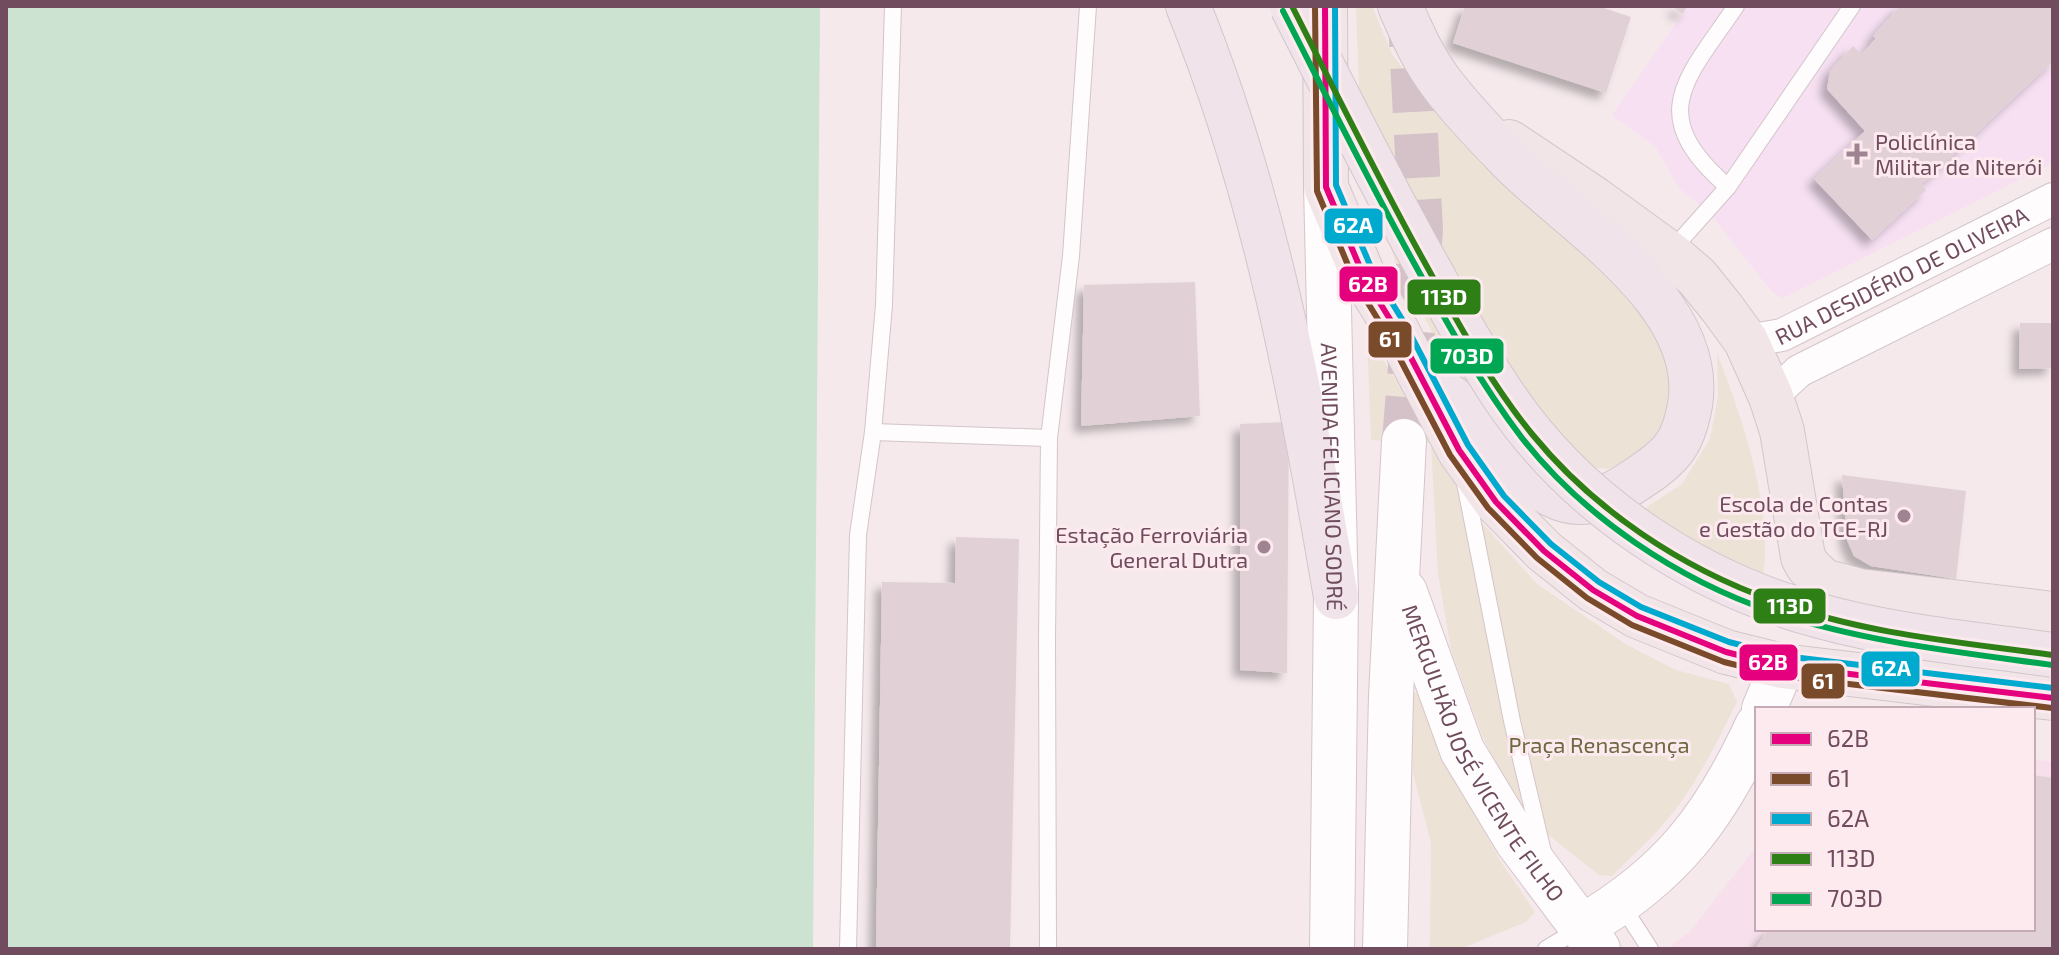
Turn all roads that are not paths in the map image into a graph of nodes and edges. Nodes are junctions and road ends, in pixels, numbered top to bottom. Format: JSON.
{"nodes":[{"id":1,"x":893,"y":6,"type":"edge"},
{"id":2,"x":1088,"y":6,"type":"edge"},
{"id":3,"x":1188,"y":6,"type":"edge"},
{"id":4,"x":1292,"y":6,"type":"edge"},
{"id":5,"x":1325,"y":6,"type":"edge"},
{"id":6,"x":1400,"y":6,"type":"edge"},
{"id":7,"x":1736,"y":6,"type":"edge"},
{"id":8,"x":1852,"y":6,"type":"edge"},
{"id":9,"x":1473,"y":119,"type":"junction"},
{"id":10,"x":1326,"y":187,"type":"junction"},
{"id":11,"x":1728,"y":187,"type":"junction"},
{"id":12,"x":2053,"y":199,"type":"edge"},
{"id":13,"x":2053,"y":244,"type":"edge"},
{"id":14,"x":1669,"y":253,"type":"junction"},
{"id":15,"x":1746,"y":341,"type":"junction"},
{"id":16,"x":1422,"y":379,"type":"junction"},
{"id":17,"x":1771,"y":397,"type":"junction"},
{"id":18,"x":873,"y":432,"type":"junction"},
{"id":19,"x":1049,"y":438,"type":"junction"},
{"id":20,"x":1404,"y":441,"type":"tunnel mouth"},
{"id":21,"x":1459,"y":450,"type":"junction"},
{"id":22,"x":1398,"y":571,"type":"junction"},
{"id":23,"x":1336,"y":597,"type":"junction"},
{"id":24,"x":2041,"y":613,"type":"edge"},
{"id":25,"x":2053,"y":655,"type":"edge"},
{"id":26,"x":1782,"y":666,"type":"junction"},
{"id":27,"x":2036,"y":696,"type":"edge"},
{"id":28,"x":1765,"y":707,"type":"edge"},
{"id":29,"x":1755,"y":730,"type":"edge"},
{"id":30,"x":1555,"y":890,"type":"junction"},
{"id":31,"x":1621,"y":904,"type":"junction"},
{"id":32,"x":1590,"y":938,"type":"edge"},
{"id":33,"x":848,"y":949,"type":"edge"},
{"id":34,"x":1048,"y":949,"type":"edge"},
{"id":35,"x":1332,"y":949,"type":"edge"},
{"id":36,"x":1385,"y":949,"type":"edge"},
{"id":37,"x":1546,"y":949,"type":"edge"},
{"id":38,"x":1650,"y":949,"type":"edge"}],
"edges":[{"from":1,"to":18,"type":"lane"},
{"from":2,"to":19,"type":"lane"},
{"from":3,"to":23,"type":"highway"},
{"from":4,"to":25,"type":"highway","bridge":true},
{"from":5,"to":10,"type":"main road","name":"AVENIDA FELICIANO SODRÉ"},
{"from":6,"to":9,"type":"highway"},
{"from":7,"to":11,"type":"lane"},
{"from":8,"to":11,"type":"lane"},
{"from":9,"to":14,"type":"main road"},
{"from":9,"to":16,"type":"highway"},
{"from":10,"to":16,"type":"main road"},
{"from":10,"to":23,"type":"main road","name":"AVENIDA FELICIANO SODRÉ"},
{"from":11,"to":14,"type":"lane"},
{"from":12,"to":15,"type":"street","name":"RUA DESIDÉRIO DE OLIVEIRA"},
{"from":13,"to":17,"type":"street","name":"RUA DESIDÉRIO DE OLIVEIRA"},
{"from":14,"to":15,"type":"main road"},
{"from":15,"to":17,"type":"main road"},
{"from":16,"to":21,"type":"main road"},
{"from":17,"to":24,"type":"main road"},
{"from":18,"to":19,"type":"lane"},
{"from":18,"to":33,"type":"lane"},
{"from":19,"to":34,"type":"lane"},
{"from":20,"to":22,"type":"main road","name":"MERGULHÃO JOSÉ VICENTE FILHO"},
{"from":21,"to":26,"type":"main road"},
{"from":21,"to":30,"type":"lane"},
{"from":22,"to":30,"type":"main road","name":"MERGULHÃO JOSÉ VICENTE FILHO"},
{"from":22,"to":36,"type":"main road","name":"MERGULHÃO JOSÉ VICENTE FILHO"},
{"from":23,"to":35,"type":"main road","name":"AVENIDA FELICIANO SODRÉ"},
{"from":24,"to":27,"type":"main road"},
{"from":26,"to":27,"type":"main road"},
{"from":26,"to":28,"type":"main road"},
{"from":29,"to":31,"type":"main road"},
{"from":30,"to":32,"type":"main road","name":"MERGULHÃO JOSÉ VICENTE FILHO"},
{"from":31,"to":32,"type":"main road"},
{"from":31,"to":38,"type":"lane"},
{"from":32,"to":37,"type":"lane"}]}
